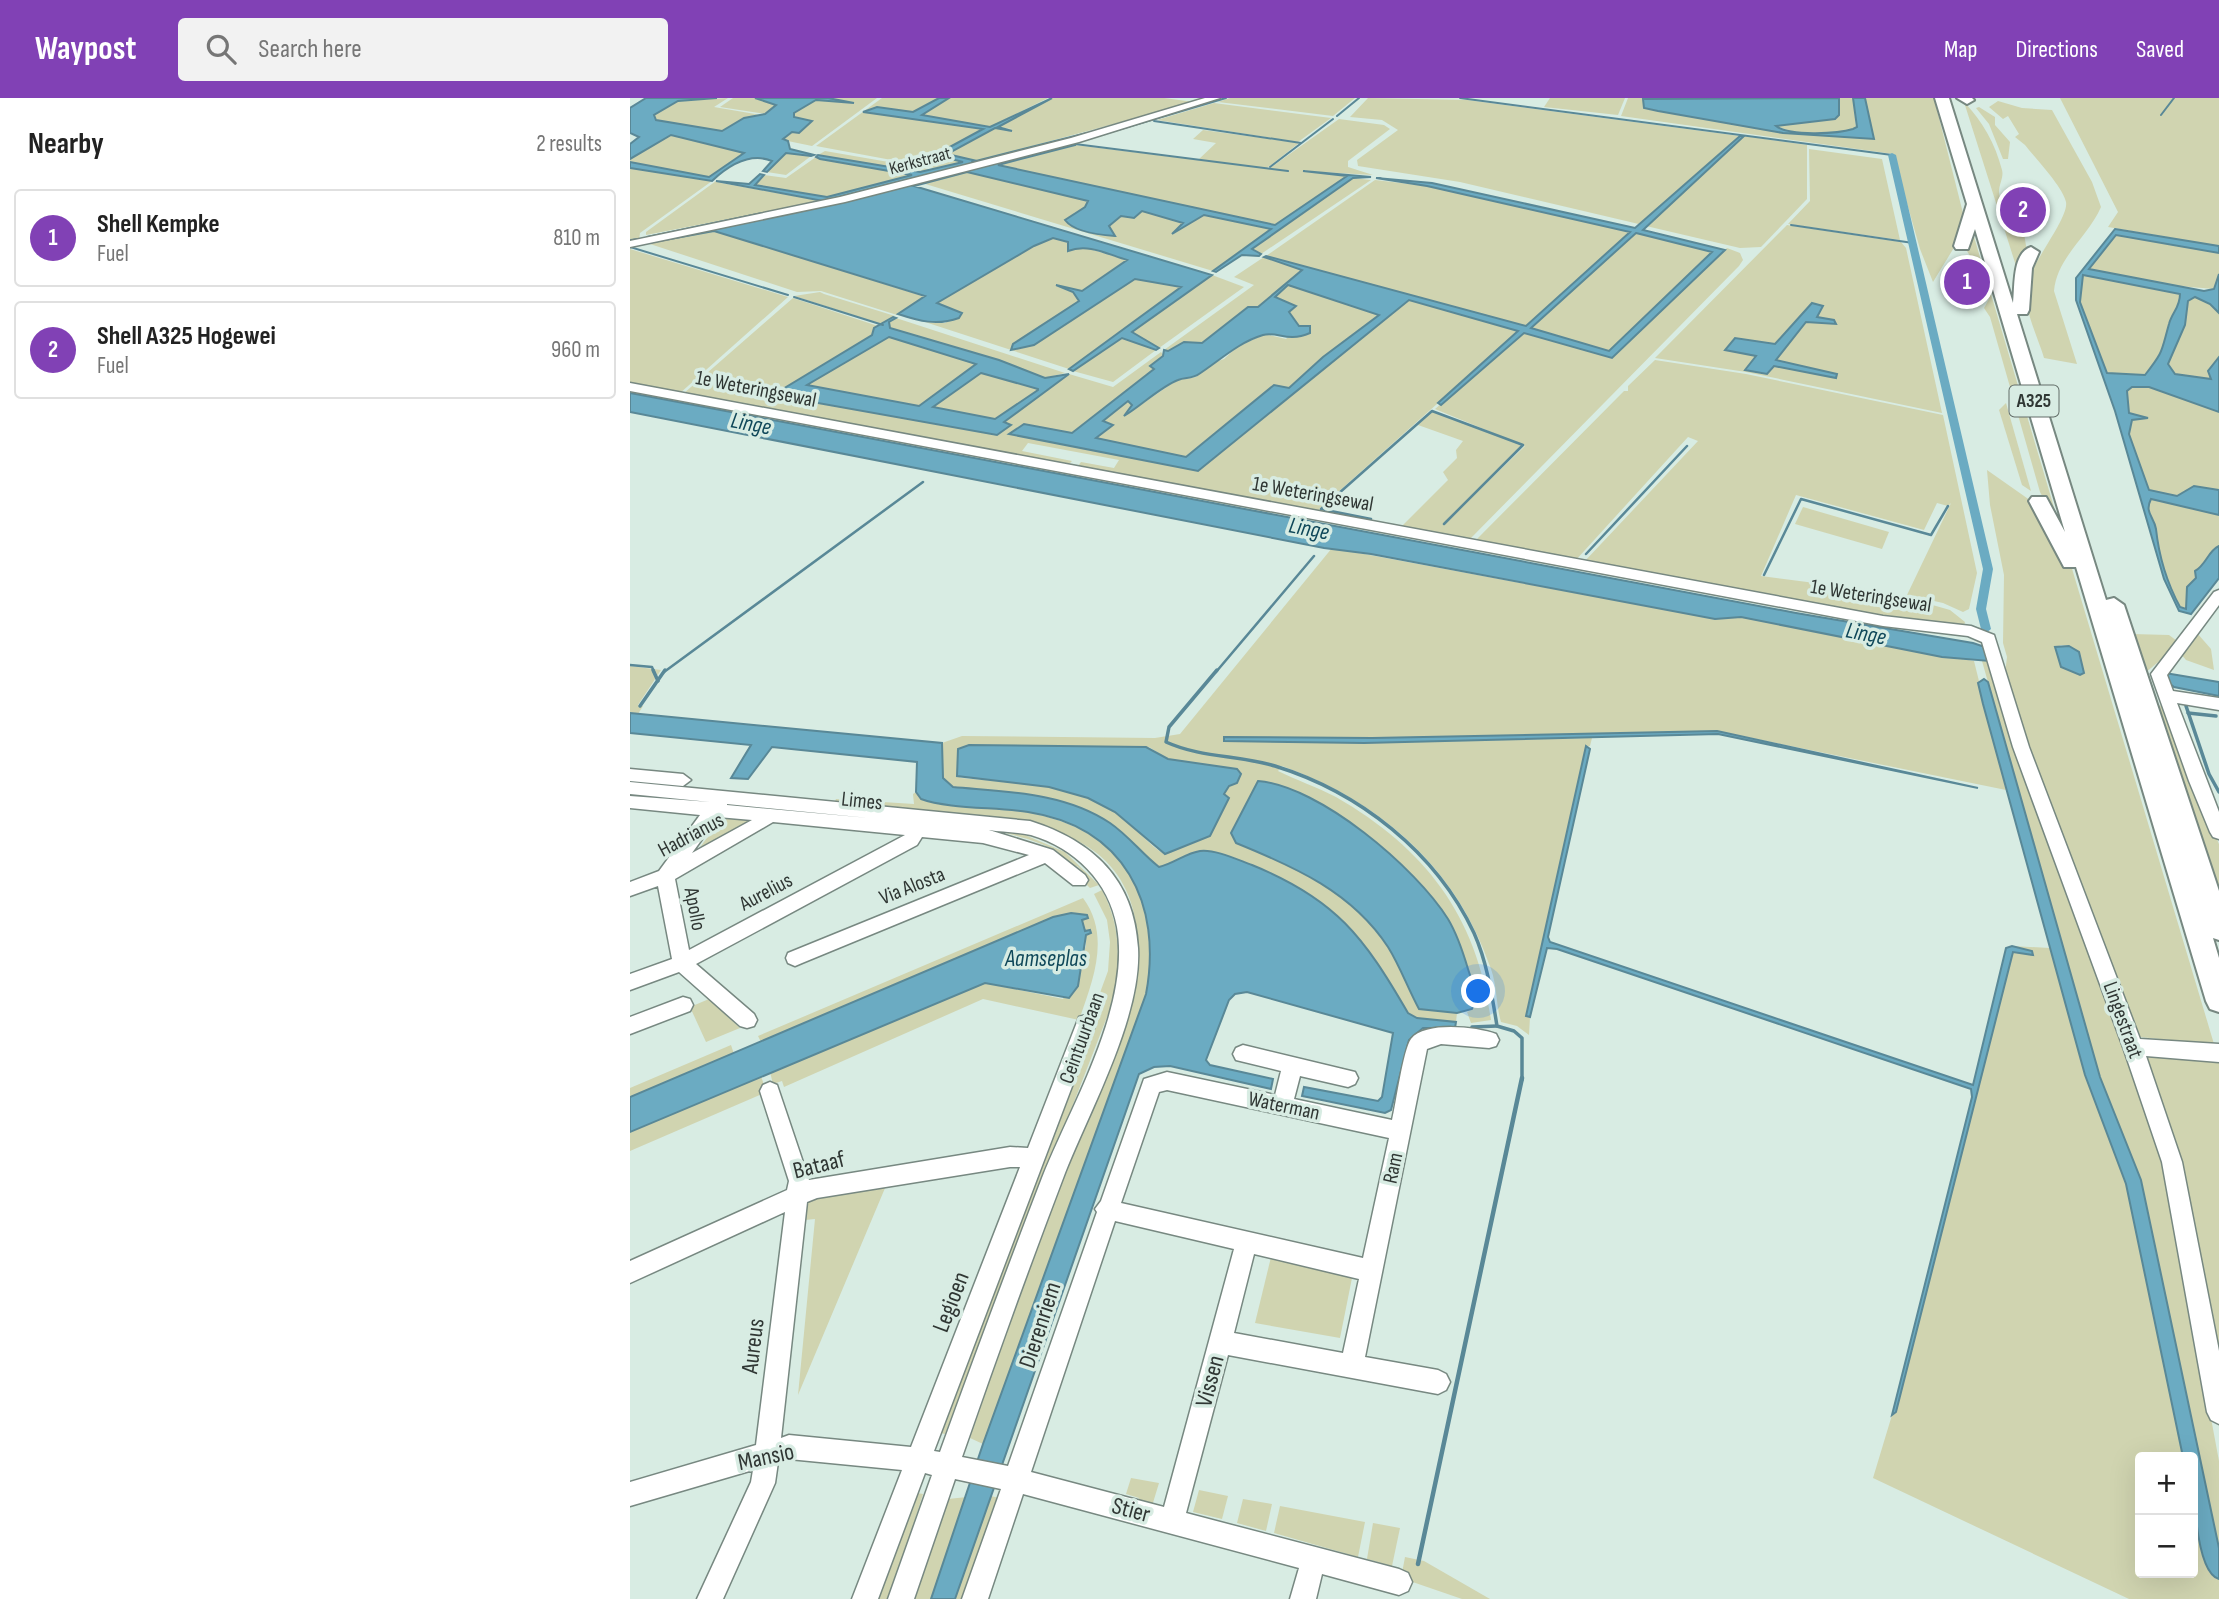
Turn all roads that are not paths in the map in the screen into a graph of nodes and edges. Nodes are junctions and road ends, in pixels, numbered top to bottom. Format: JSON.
{"nodes":[{"id":1,"x":1215,"y":98,"type":"edge"},
{"id":2,"x":1942,"y":98,"type":"edge"},
{"id":3,"x":1962,"y":99,"type":"edge"},
{"id":4,"x":1975,"y":205,"type":"junction"},
{"id":5,"x":630,"y":244,"type":"edge"},
{"id":6,"x":1962,"y":246,"type":"dead end"},
{"id":7,"x":2031,"y":252,"type":"dead end"},
{"id":8,"x":2021,"y":310,"type":"junction"},
{"id":9,"x":630,"y":387,"type":"edge"},
{"id":10,"x":2039,"y":501,"type":"dead end"},
{"id":11,"x":2219,"y":595,"type":"edge"},
{"id":12,"x":2094,"y":598,"type":"junction"},
{"id":13,"x":1989,"y":639,"type":"joint"},
{"id":14,"x":2168,"y":696,"type":"junction"},
{"id":15,"x":2219,"y":704,"type":"edge"},
{"id":16,"x":630,"y":775,"type":"edge"},
{"id":17,"x":683,"y":780,"type":"dead end"},
{"id":18,"x":630,"y":788,"type":"edge"},
{"id":19,"x":630,"y":802,"type":"edge"},
{"id":20,"x":719,"y":804,"type":"junction"},
{"id":21,"x":770,"y":815,"type":"junction"},
{"id":22,"x":917,"y":830,"type":"junction"},
{"id":23,"x":2219,"y":832,"type":"edge"},
{"id":24,"x":1047,"y":855,"type":"junction"},
{"id":25,"x":665,"y":876,"type":"junction"},
{"id":26,"x":1079,"y":880,"type":"dead end"},
{"id":27,"x":630,"y":889,"type":"edge"},
{"id":28,"x":2219,"y":930,"type":"edge"},
{"id":29,"x":795,"y":958,"type":"dead end"},
{"id":30,"x":682,"y":963,"type":"junction"},
{"id":31,"x":630,"y":982,"type":"edge"},
{"id":32,"x":2219,"y":1001,"type":"edge"},
{"id":33,"x":683,"y":1005,"type":"dead end"},
{"id":34,"x":747,"y":1020,"type":"dead end"},
{"id":35,"x":1086,"y":1023,"type":"dead end"},
{"id":36,"x":630,"y":1026,"type":"edge"},
{"id":37,"x":1489,"y":1040,"type":"dead end"},
{"id":38,"x":2133,"y":1047,"type":"junction"},
{"id":39,"x":2212,"y":1052,"type":"edge"},
{"id":40,"x":1243,"y":1054,"type":"dead end"},
{"id":41,"x":1293,"y":1065,"type":"junction"},
{"id":42,"x":1348,"y":1078,"type":"dead end"},
{"id":43,"x":1167,"y":1081,"type":"joint"},
{"id":44,"x":770,"y":1091,"type":"dead end"},
{"id":45,"x":1282,"y":1105,"type":"junction"},
{"id":46,"x":1401,"y":1131,"type":"junction"},
{"id":47,"x":1034,"y":1158,"type":"junction"},
{"id":48,"x":797,"y":1196,"type":"junction"},
{"id":49,"x":1106,"y":1209,"type":"junction"},
{"id":50,"x":1247,"y":1241,"type":"junction"},
{"id":51,"x":1372,"y":1271,"type":"junction"},
{"id":52,"x":630,"y":1272,"type":"edge"},
{"id":53,"x":1220,"y":1342,"type":"junction"},
{"id":54,"x":1352,"y":1365,"type":"junction"},
{"id":55,"x":1438,"y":1382,"type":"dead end"},
{"id":56,"x":2219,"y":1412,"type":"edge"},
{"id":57,"x":767,"y":1453,"type":"junction"},
{"id":58,"x":919,"y":1460,"type":"junction"},
{"id":59,"x":958,"y":1467,"type":"junction"},
{"id":60,"x":1009,"y":1478,"type":"junction"},
{"id":61,"x":630,"y":1494,"type":"edge"},
{"id":62,"x":1172,"y":1521,"type":"junction"},
{"id":63,"x":1313,"y":1561,"type":"junction"},
{"id":64,"x":1399,"y":1581,"type":"dead end"},
{"id":65,"x":709,"y":1599,"type":"edge"},
{"id":66,"x":865,"y":1599,"type":"edge"},
{"id":67,"x":901,"y":1599,"type":"edge"},
{"id":68,"x":975,"y":1599,"type":"edge"},
{"id":69,"x":1303,"y":1599,"type":"edge"}],
"edges":[{"from":1,"to":5,"type":"street","name":"Kerkstraat"},
{"from":2,"to":4,"type":"highway","number":"A325"},
{"from":3,"to":8,"type":"highway","number":"A325"},
{"from":4,"to":6,"type":"highway"},
{"from":4,"to":12,"type":"highway","number":"A325"},
{"from":7,"to":8,"type":"highway"},
{"from":8,"to":28,"type":"highway","number":"A325"},
{"from":9,"to":13,"type":"street","name":"1e Weteringsewal"},
{"from":10,"to":12,"type":"highway"},
{"from":11,"to":14,"type":"street"},
{"from":12,"to":32,"type":"highway","number":"A325"},
{"from":13,"to":38,"type":"street","name":"Lingestraat"},
{"from":14,"to":15,"type":"street"},
{"from":14,"to":23,"type":"street"},
{"from":16,"to":17,"type":"street"},
{"from":18,"to":20,"type":"street","name":"Ceintuurbaan"},
{"from":19,"to":20,"type":"street","name":"Limes"},
{"from":20,"to":21,"type":"street","name":"Limes"},
{"from":20,"to":25,"type":"street","name":"Apollo"},
{"from":20,"to":59,"type":"street","name":"Ceintuurbaan"},
{"from":21,"to":22,"type":"street","name":"Limes"},
{"from":21,"to":25,"type":"street","name":"Hadrianus"},
{"from":22,"to":24,"type":"street","name":"Limes"},
{"from":22,"to":30,"type":"street","name":"Aurelius"},
{"from":24,"to":26,"type":"street","name":"Limes"},
{"from":24,"to":29,"type":"street","name":"Via Alosta"},
{"from":25,"to":27,"type":"street","name":"Hadrianus"},
{"from":25,"to":30,"type":"street","name":"Apollo"},
{"from":30,"to":31,"type":"street","name":"Aurelius"},
{"from":30,"to":34,"type":"street","name":"Apollo"},
{"from":33,"to":36,"type":"street"},
{"from":35,"to":47,"type":"street","name":"Legioen"},
{"from":37,"to":46,"type":"street","name":"Ram"},
{"from":38,"to":39,"type":"street"},
{"from":38,"to":56,"type":"street","name":"Lingestraat"},
{"from":40,"to":41,"type":"street"},
{"from":41,"to":42,"type":"street"},
{"from":41,"to":45,"type":"street"},
{"from":43,"to":45,"type":"street","name":"Waterman"},
{"from":43,"to":49,"type":"street","name":"Dierenriem"},
{"from":44,"to":48,"type":"street","name":"Aureus"},
{"from":45,"to":46,"type":"street","name":"Waterman"},
{"from":46,"to":51,"type":"street","name":"Ram"},
{"from":47,"to":48,"type":"street","name":"Bataaf"},
{"from":47,"to":58,"type":"street","name":"Legioen"},
{"from":48,"to":52,"type":"street","name":"Bataaf"},
{"from":48,"to":57,"type":"street","name":"Aureus"},
{"from":49,"to":50,"type":"street"},
{"from":49,"to":60,"type":"street","name":"Dierenriem"},
{"from":50,"to":51,"type":"street"},
{"from":50,"to":53,"type":"street","name":"Vissen"},
{"from":51,"to":54,"type":"street","name":"Ram"},
{"from":53,"to":54,"type":"street"},
{"from":53,"to":62,"type":"street","name":"Vissen"},
{"from":54,"to":55,"type":"street"},
{"from":57,"to":58,"type":"street","name":"Mansio"},
{"from":57,"to":61,"type":"street","name":"Mansio"},
{"from":57,"to":65,"type":"street","name":"Aureus"},
{"from":58,"to":59,"type":"street","name":"Mansio"},
{"from":58,"to":66,"type":"street","name":"Legioen"},
{"from":59,"to":60,"type":"street","name":"Stier"},
{"from":59,"to":67,"type":"street","name":"Ceintuurbaan"},
{"from":60,"to":62,"type":"street","name":"Stier"},
{"from":60,"to":68,"type":"street","name":"Dierenriem"},
{"from":62,"to":63,"type":"street","name":"Stier"},
{"from":63,"to":64,"type":"street","name":"Stier"},
{"from":63,"to":69,"type":"street"}]}
